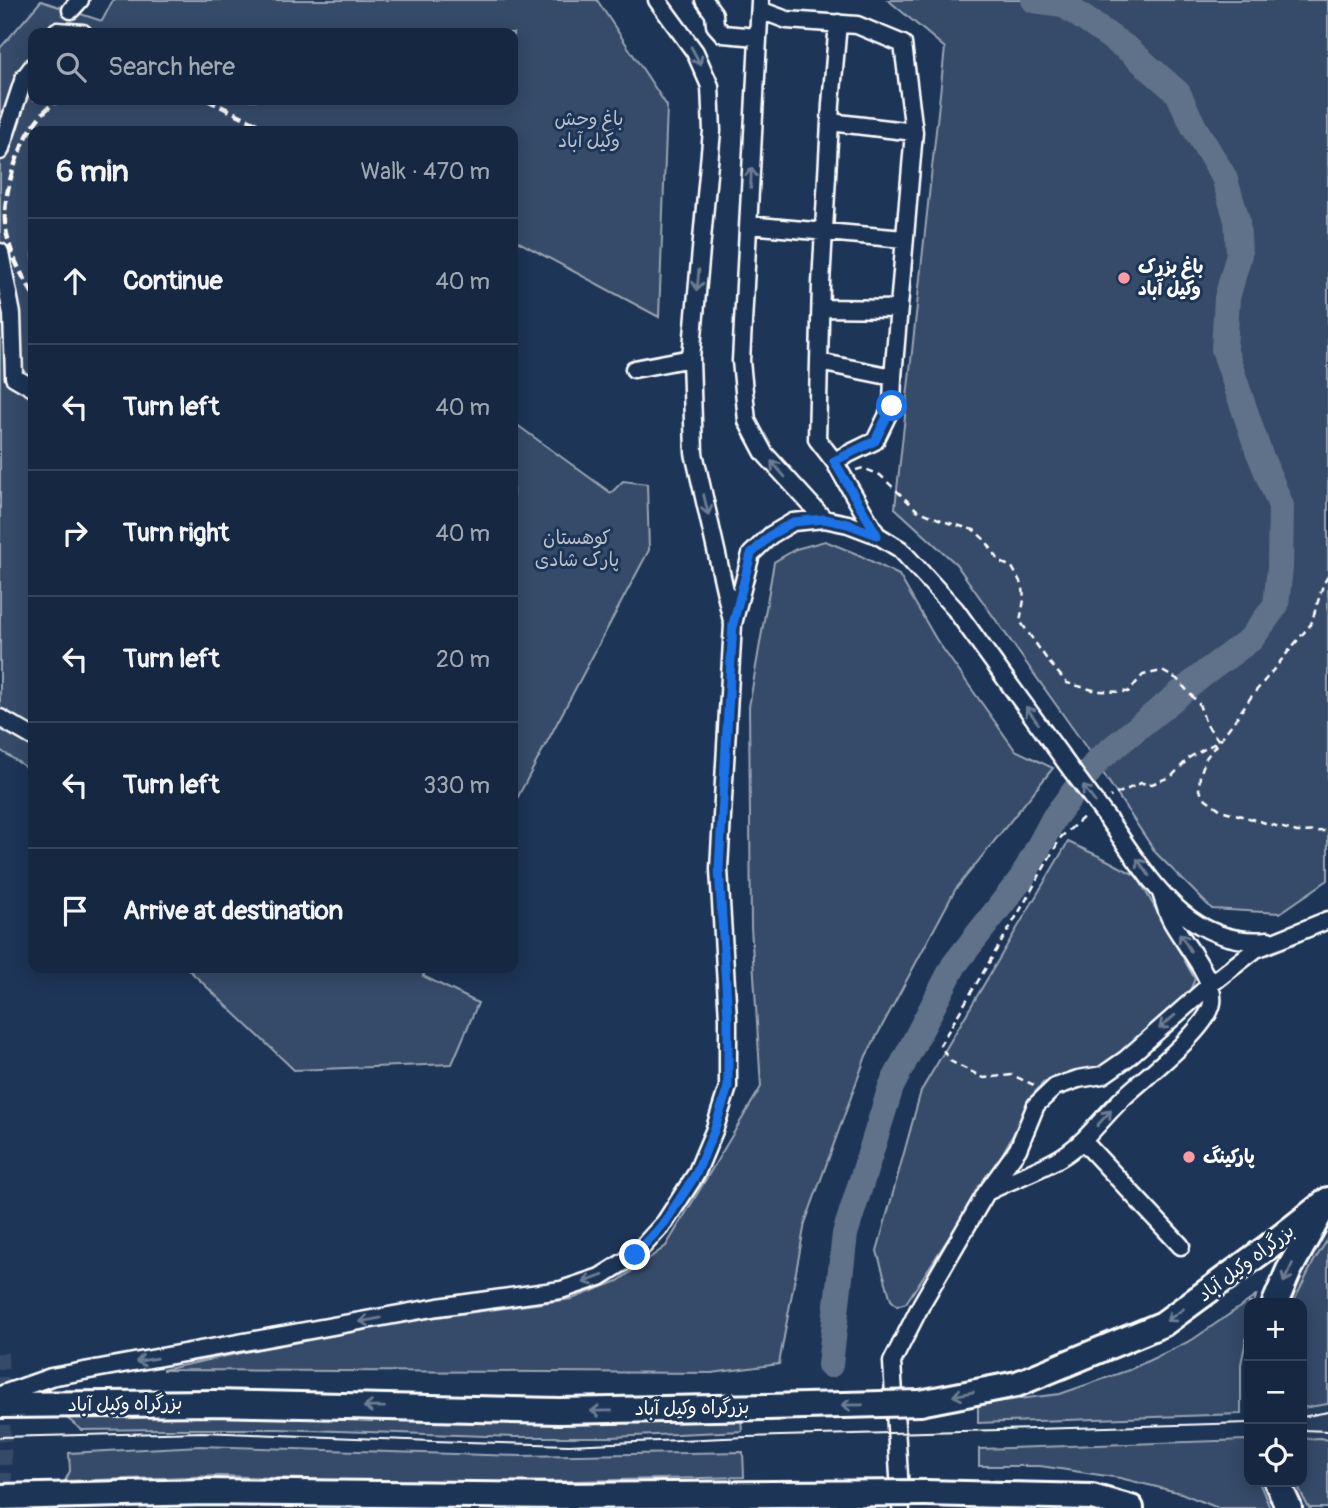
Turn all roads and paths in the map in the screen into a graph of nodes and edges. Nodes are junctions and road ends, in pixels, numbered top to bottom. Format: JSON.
{"nodes":[{"id":1,"x":69,"y":0,"type":"edge"},
{"id":2,"x":80,"y":0,"type":"edge"},
{"id":3,"x":657,"y":0,"type":"edge"},
{"id":4,"x":704,"y":0,"type":"edge"},
{"id":5,"x":760,"y":5,"type":"edge"},
{"id":6,"x":838,"y":23,"type":"junction"},
{"id":7,"x":757,"y":37,"type":"junction"},
{"id":8,"x":28,"y":73,"type":"edge"},
{"id":9,"x":830,"y":122,"type":"junction"},
{"id":10,"x":914,"y":132,"type":"junction"},
{"id":11,"x":0,"y":151,"type":"edge"},
{"id":12,"x":749,"y":225,"type":"junction"},
{"id":13,"x":824,"y":231,"type":"junction"},
{"id":14,"x":904,"y":239,"type":"junction"},
{"id":15,"x":0,"y":252,"type":"edge"},
{"id":16,"x":821,"y":308,"type":"junction"},
{"id":17,"x":899,"y":309,"type":"junction"},
{"id":18,"x":691,"y":358,"type":"junction"},
{"id":19,"x":819,"y":362,"type":"junction"},
{"id":20,"x":634,"y":369,"type":"dead end"},
{"id":21,"x":893,"y":377,"type":"junction"},
{"id":22,"x":28,"y":385,"type":"edge"},
{"id":23,"x":838,"y":468,"type":"junction"},
{"id":24,"x":824,"y":519,"type":"junction"},
{"id":25,"x":877,"y":535,"type":"junction"},
{"id":26,"x":1328,"y":576,"type":"edge"},
{"id":27,"x":733,"y":624,"type":"junction"},
{"id":28,"x":0,"y":718,"type":"edge"},
{"id":29,"x":28,"y":734,"type":"edge"},
{"id":30,"x":1219,"y":741,"type":"junction"},
{"id":31,"x":1102,"y":800,"type":"dead end"},
{"id":32,"x":1092,"y":809,"type":"dead end"},
{"id":33,"x":1328,"y":831,"type":"edge"},
{"id":34,"x":1161,"y":893,"type":"junction"},
{"id":35,"x":1328,"y":920,"type":"edge"},
{"id":36,"x":1281,"y":938,"type":"junction"},
{"id":37,"x":1211,"y":984,"type":"junction"},
{"id":38,"x":1033,"y":1084,"type":"dead end"},
{"id":39,"x":1083,"y":1141,"type":"junction"},
{"id":40,"x":1018,"y":1149,"type":"junction"},
{"id":41,"x":1042,"y":1167,"type":"junction"},
{"id":42,"x":986,"y":1193,"type":"junction"},
{"id":43,"x":1328,"y":1200,"type":"edge"},
{"id":44,"x":1181,"y":1246,"type":"dead end"},
{"id":45,"x":1277,"y":1298,"type":"edge"},
{"id":46,"x":0,"y":1395,"type":"edge"},
{"id":47,"x":0,"y":1405,"type":"edge"},
{"id":48,"x":1279,"y":1487,"type":"edge"},
{"id":49,"x":988,"y":1493,"type":"junction"},
{"id":50,"x":0,"y":1497,"type":"edge"},
{"id":51,"x":901,"y":1508,"type":"edge"},
{"id":52,"x":1044,"y":1508,"type":"edge"},
{"id":53,"x":1131,"y":1508,"type":"edge"},
{"id":54,"x":1289,"y":1508,"type":"edge"}],
"edges":[{"from":1,"to":2,"type":"street"},
{"from":3,"to":18,"type":"street","one_way":true},
{"from":4,"to":7,"type":"street"},
{"from":5,"to":6,"type":"street"},
{"from":5,"to":7,"type":"street"},
{"from":6,"to":9,"type":"street"},
{"from":6,"to":10,"type":"street"},
{"from":12,"to":7,"type":"street","one_way":true},
{"from":8,"to":11,"type":"street"},
{"from":9,"to":10,"type":"street"},
{"from":9,"to":13,"type":"street"},
{"from":10,"to":14,"type":"street"},
{"from":12,"to":13,"type":"street"},
{"from":24,"to":12,"type":"street","one_way":true},
{"from":13,"to":14,"type":"street"},
{"from":13,"to":16,"type":"street"},
{"from":14,"to":17,"type":"street"},
{"from":15,"to":22,"type":"street"},
{"from":16,"to":17,"type":"street"},
{"from":16,"to":19,"type":"street"},
{"from":17,"to":21,"type":"street"},
{"from":18,"to":20,"type":"street"},
{"from":18,"to":27,"type":"street","one_way":true},
{"from":19,"to":21,"type":"street"},
{"from":19,"to":23,"type":"street"},
{"from":21,"to":23,"type":"street"},
{"from":23,"to":25,"type":"street"},
{"from":23,"to":30,"type":"path"},
{"from":24,"to":25,"type":"street"},
{"from":24,"to":27,"type":"street"},
{"from":34,"to":25,"type":"street","one_way":true,"bridge":true},
{"from":26,"to":30,"type":"path"},
{"from":27,"to":46,"type":"street","one_way":true},
{"from":28,"to":29,"type":"street"},
{"from":30,"to":31,"type":"path"},
{"from":30,"to":33,"type":"path"},
{"from":32,"to":38,"type":"path"},
{"from":34,"to":36,"type":"street"},
{"from":37,"to":34,"type":"street","one_way":true},
{"from":35,"to":36,"type":"street"},
{"from":36,"to":37,"type":"street"},
{"from":39,"to":37,"type":"street","one_way":true},
{"from":37,"to":40,"type":"street","one_way":true},
{"from":39,"to":41,"type":"street"},
{"from":39,"to":44,"type":"street"},
{"from":40,"to":41,"type":"street"},
{"from":40,"to":42,"type":"street"},
{"from":41,"to":42,"type":"street"},
{"from":42,"to":51,"type":"street"},
{"from":43,"to":45,"type":"highway","one_way":true},
{"from":43,"to":47,"type":"highway","name":"بزرگراه وکیل آباد","one_way":true,"bridge":true},
{"from":48,"to":54,"type":"highway"},
{"from":49,"to":50,"type":"highway","bridge":true},
{"from":49,"to":52,"type":"highway"},
{"from":49,"to":53,"type":"highway"}]}
